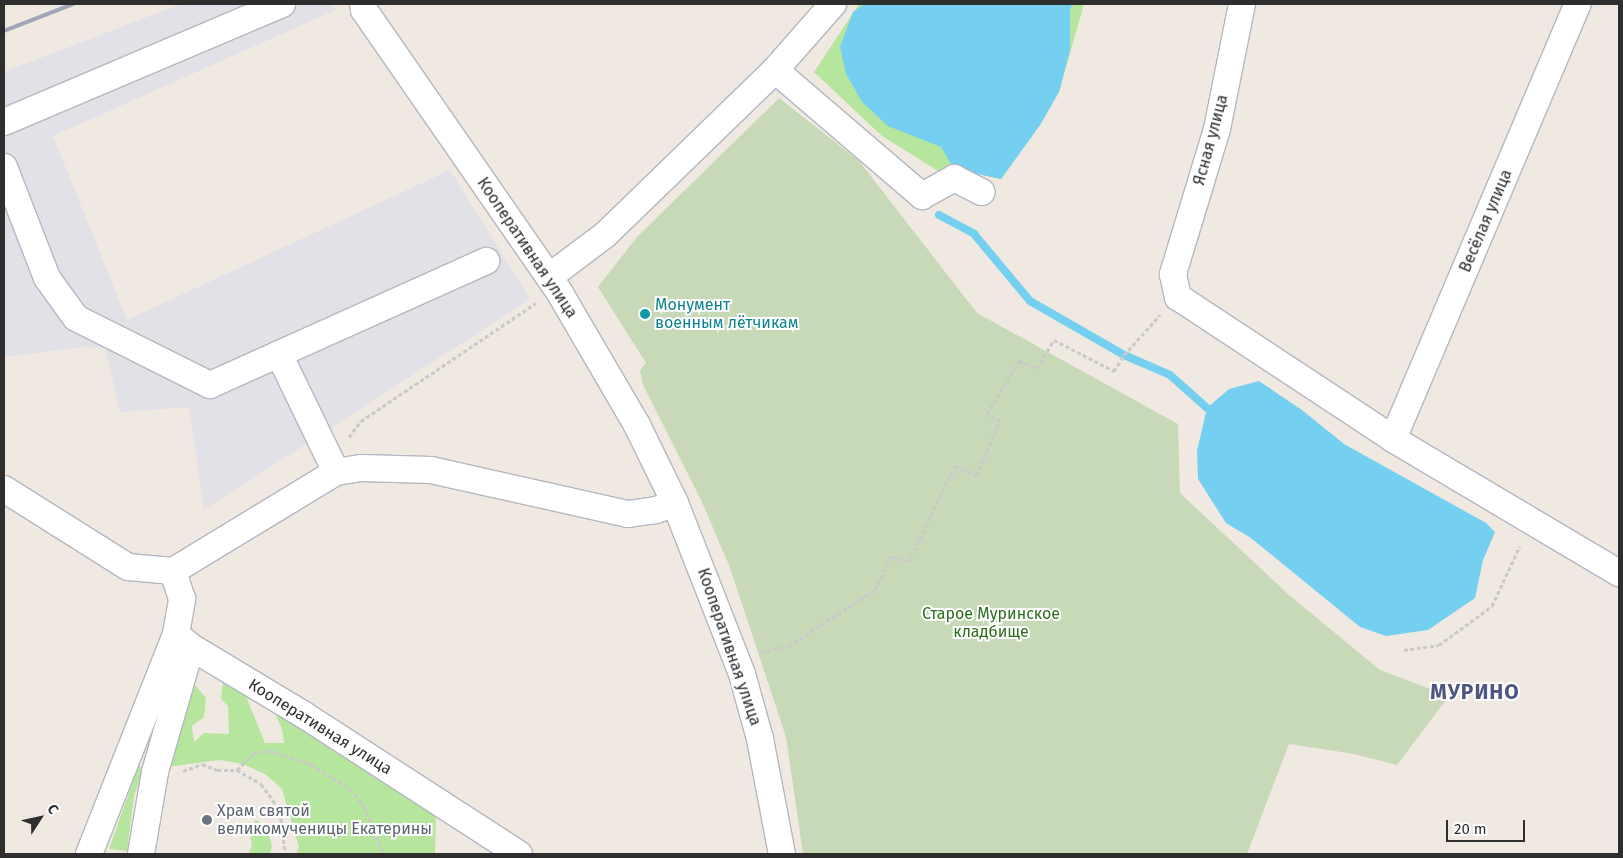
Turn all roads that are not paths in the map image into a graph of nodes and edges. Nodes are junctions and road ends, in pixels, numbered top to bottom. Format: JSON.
{"nodes":[{"id":1,"x":282,"y":4,"type":"edge"},
{"id":2,"x":363,"y":4,"type":"edge"},
{"id":3,"x":833,"y":4,"type":"edge"},
{"id":4,"x":1242,"y":4,"type":"edge"},
{"id":5,"x":1578,"y":4,"type":"edge"},
{"id":6,"x":775,"y":70,"type":"junction"},
{"id":7,"x":4,"y":122,"type":"edge"},
{"id":8,"x":4,"y":167,"type":"edge"},
{"id":9,"x":982,"y":192,"type":"dead end"},
{"id":10,"x":486,"y":261,"type":"dead end"},
{"id":11,"x":545,"y":288,"type":"junction"},
{"id":12,"x":279,"y":354,"type":"junction"},
{"id":13,"x":1393,"y":439,"type":"junction"},
{"id":14,"x":336,"y":472,"type":"junction"},
{"id":15,"x":4,"y":489,"type":"edge"},
{"id":16,"x":675,"y":503,"type":"junction"},
{"id":17,"x":173,"y":571,"type":"junction"},
{"id":18,"x":1619,"y":573,"type":"edge"},
{"id":19,"x":184,"y":640,"type":"junction"},
{"id":20,"x":89,"y":854,"type":"edge"},
{"id":21,"x":141,"y":854,"type":"edge"},
{"id":22,"x":519,"y":854,"type":"edge"},
{"id":23,"x":782,"y":854,"type":"edge"}],
"edges":[{"from":1,"to":7,"type":"street"},
{"from":2,"to":11,"type":"street","name":"Кооперативная улица"},
{"from":3,"to":6,"type":"street"},
{"from":4,"to":13,"type":"street","name":"Ясная улица"},
{"from":5,"to":13,"type":"street","name":"Весёлая улица"},
{"from":6,"to":9,"type":"street"},
{"from":6,"to":11,"type":"street"},
{"from":8,"to":12,"type":"street"},
{"from":10,"to":12,"type":"street"},
{"from":11,"to":16,"type":"street","name":"Кооперативная улица"},
{"from":12,"to":14,"type":"street"},
{"from":13,"to":18,"type":"street"},
{"from":14,"to":16,"type":"street"},
{"from":14,"to":17,"type":"street"},
{"from":15,"to":17,"type":"street"},
{"from":16,"to":23,"type":"street","name":"Кооперативная улица"},
{"from":17,"to":19,"type":"street"},
{"from":19,"to":20,"type":"street"},
{"from":19,"to":21,"type":"street"},
{"from":19,"to":22,"type":"street","name":"Кооперативная улица"}]}
